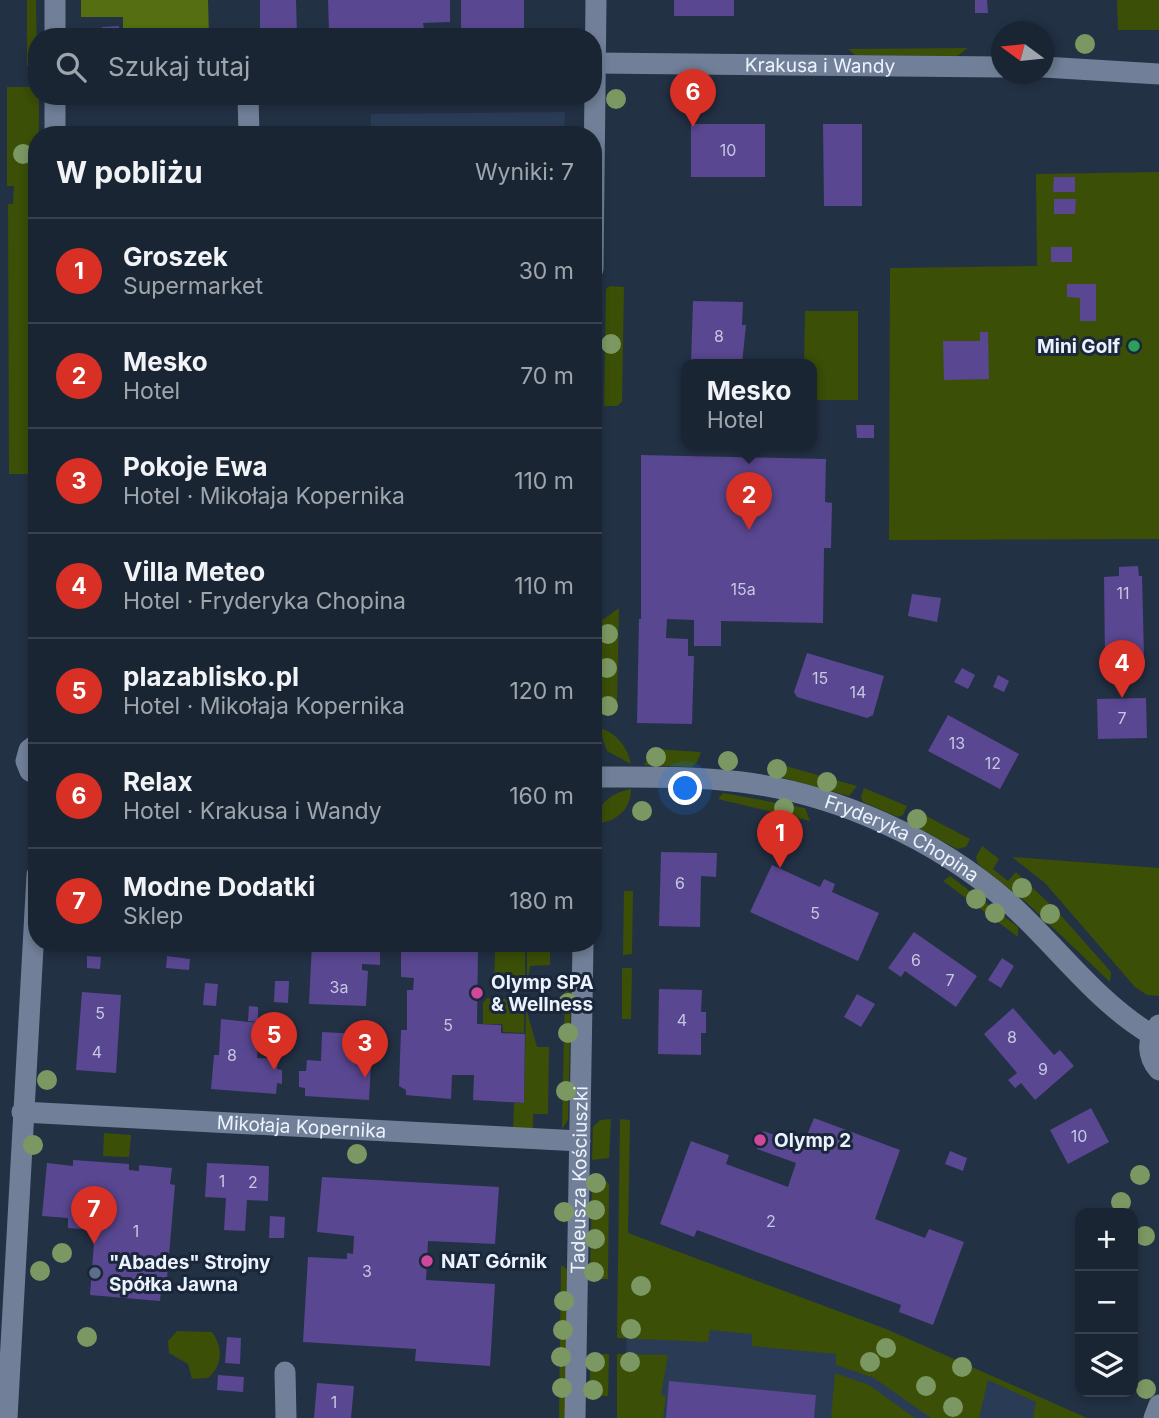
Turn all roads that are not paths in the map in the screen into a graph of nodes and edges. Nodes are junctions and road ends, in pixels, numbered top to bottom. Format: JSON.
{"nodes":[{"id":1,"x":55,"y":0,"type":"edge"},
{"id":2,"x":596,"y":0,"type":"edge"},
{"id":3,"x":55,"y":28,"type":"edge"},
{"id":4,"x":596,"y":28,"type":"edge"},
{"id":5,"x":602,"y":63,"type":"edge"},
{"id":6,"x":991,"y":66,"type":"edge"},
{"id":7,"x":1054,"y":68,"type":"edge"},
{"id":8,"x":1159,"y":74,"type":"edge"},
{"id":9,"x":55,"y":105,"type":"edge"},
{"id":10,"x":248,"y":105,"type":"edge"},
{"id":11,"x":594,"y":105,"type":"edge"},
{"id":12,"x":55,"y":126,"type":"edge"},
{"id":13,"x":249,"y":126,"type":"edge"},
{"id":14,"x":594,"y":126,"type":"edge"},
{"id":15,"x":602,"y":776,"type":"edge"},
{"id":16,"x":32,"y":952,"type":"edge"},
{"id":17,"x":583,"y":952,"type":"edge"},
{"id":18,"x":1155,"y":1030,"type":"edge"},
{"id":19,"x":1159,"y":1070,"type":"edge"},
{"id":20,"x":22,"y":1112,"type":"junction"},
{"id":21,"x":580,"y":1142,"type":"junction"},
{"id":22,"x":285,"y":1372,"type":"dead end"},
{"id":23,"x":1159,"y":1405,"type":"edge"},
{"id":24,"x":7,"y":1418,"type":"edge"},
{"id":25,"x":286,"y":1418,"type":"edge"},
{"id":26,"x":575,"y":1418,"type":"edge"},
{"id":27,"x":1154,"y":1418,"type":"edge"}],
"edges":[{"from":1,"to":3,"type":"street"},
{"from":2,"to":4,"type":"street"},
{"from":5,"to":6,"type":"street","name":"Krakusa i Wandy"},
{"from":7,"to":8,"type":"street"},
{"from":9,"to":12,"type":"street"},
{"from":10,"to":13,"type":"street"},
{"from":11,"to":14,"type":"street"},
{"from":15,"to":18,"type":"street","name":"Fryderyka Chopina"},
{"from":16,"to":20,"type":"street"},
{"from":17,"to":21,"type":"street","name":"Tadeusza Kościuszki"},
{"from":18,"to":19,"type":"street"},
{"from":20,"to":21,"type":"street","name":"Mikołaja Kopernika"},
{"from":20,"to":24,"type":"street"},
{"from":21,"to":26,"type":"street","name":"Tadeusza Kościuszki"},
{"from":22,"to":25,"type":"street"},
{"from":23,"to":27,"type":"street"}]}
